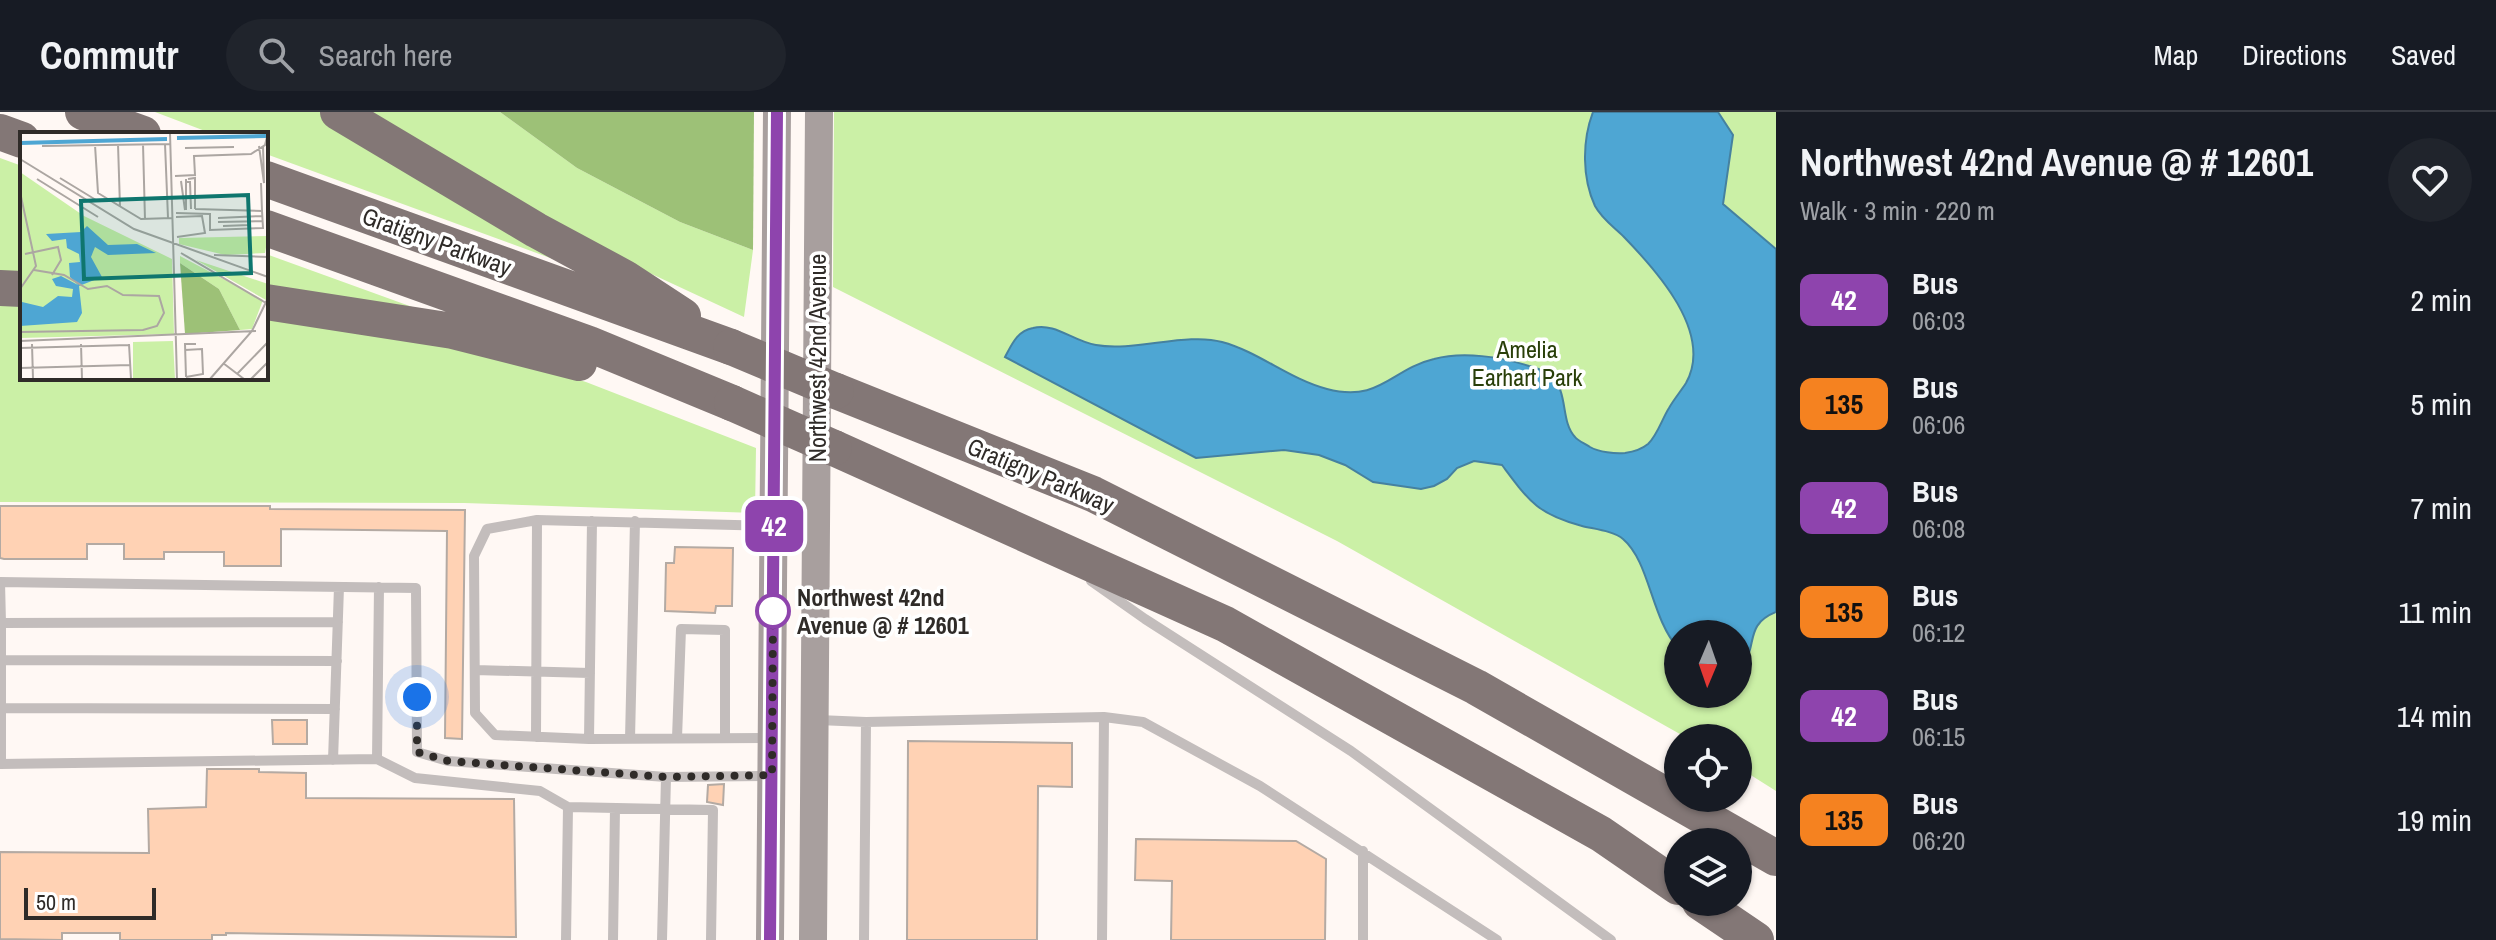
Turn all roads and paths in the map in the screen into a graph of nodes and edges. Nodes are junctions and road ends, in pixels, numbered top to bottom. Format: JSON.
{"nodes":[{"id":1,"x":83,"y":112,"type":"edge"},
{"id":2,"x":338,"y":112,"type":"edge"},
{"id":3,"x":777,"y":112,"type":"edge"},
{"id":4,"x":819,"y":112,"type":"edge"},
{"id":5,"x":0,"y":132,"type":"edge"},
{"id":6,"x":138,"y":132,"type":"edge"},
{"id":7,"x":20,"y":139,"type":"edge"},
{"id":8,"x":268,"y":180,"type":"edge"},
{"id":9,"x":268,"y":229,"type":"edge"},
{"id":10,"x":0,"y":288,"type":"edge"},
{"id":11,"x":20,"y":289,"type":"edge"},
{"id":12,"x":268,"y":302,"type":"edge"},
{"id":13,"x":731,"y":347,"type":"junction"},
{"id":14,"x":732,"y":403,"type":"junction"},
{"id":15,"x":537,"y":520,"type":"junction"},
{"id":16,"x":592,"y":521,"type":"junction"},
{"id":17,"x":635,"y":521,"type":"junction"},
{"id":18,"x":774,"y":526,"type":"junction"},
{"id":19,"x":1018,"y":529,"type":"junction"},
{"id":20,"x":0,"y":582,"type":"edge"},
{"id":21,"x":339,"y":587,"type":"junction"},
{"id":22,"x":379,"y":587,"type":"junction"},
{"id":23,"x":338,"y":622,"type":"junction"},
{"id":24,"x":1,"y":623,"type":"edge"},
{"id":25,"x":0,"y":660,"type":"edge"},
{"id":26,"x":337,"y":661,"type":"junction"},
{"id":27,"x":475,"y":670,"type":"junction"},
{"id":28,"x":536,"y":672,"type":"junction"},
{"id":29,"x":590,"y":673,"type":"junction"},
{"id":30,"x":0,"y":708,"type":"edge"},
{"id":31,"x":335,"y":709,"type":"junction"},
{"id":32,"x":1104,"y":717,"type":"junction"},
{"id":33,"x":866,"y":722,"type":"junction"},
{"id":34,"x":815,"y":729,"type":"junction"},
{"id":35,"x":536,"y":737,"type":"junction"},
{"id":36,"x":677,"y":738,"type":"junction"},
{"id":37,"x":725,"y":738,"type":"junction"},
{"id":38,"x":772,"y":738,"type":"junction"},
{"id":39,"x":589,"y":739,"type":"junction"},
{"id":40,"x":630,"y":739,"type":"junction"},
{"id":41,"x":377,"y":759,"type":"junction"},
{"id":42,"x":333,"y":760,"type":"junction"},
{"id":43,"x":0,"y":764,"type":"edge"},
{"id":44,"x":772,"y":775,"type":"junction"},
{"id":45,"x":666,"y":777,"type":"junction"},
{"id":46,"x":568,"y":807,"type":"junction"},
{"id":47,"x":615,"y":808,"type":"junction"},
{"id":48,"x":664,"y":809,"type":"junction"},
{"id":49,"x":1363,"y":851,"type":"junction"},
{"id":50,"x":1776,"y":858,"type":"edge"},
{"id":51,"x":1664,"y":877,"type":"edge"},
{"id":52,"x":1721,"y":916,"type":"edge"},
{"id":53,"x":566,"y":940,"type":"edge"},
{"id":54,"x":613,"y":940,"type":"edge"},
{"id":55,"x":662,"y":940,"type":"edge"},
{"id":56,"x":711,"y":940,"type":"edge"},
{"id":57,"x":770,"y":940,"type":"edge"},
{"id":58,"x":813,"y":940,"type":"edge"},
{"id":59,"x":864,"y":940,"type":"edge"},
{"id":60,"x":1102,"y":940,"type":"edge"},
{"id":61,"x":1363,"y":940,"type":"edge"},
{"id":62,"x":1497,"y":940,"type":"edge"},
{"id":63,"x":1611,"y":940,"type":"edge"},
{"id":64,"x":1756,"y":940,"type":"edge"}],
"edges":[{"from":1,"to":6,"type":"highway"},
{"from":2,"to":13,"type":"highway"},
{"from":3,"to":18,"type":"main road","name":"Northwest 42nd Avenue"},
{"from":4,"to":34,"type":"main road","name":"Northwest 42nd Avenue"},
{"from":5,"to":7,"type":"highway"},
{"from":8,"to":13,"type":"highway","name":"Gratigny Parkway"},
{"from":9,"to":14,"type":"highway","name":"Gratigny Parkway"},
{"from":10,"to":11,"type":"highway"},
{"from":12,"to":14,"type":"highway"},
{"from":13,"to":50,"type":"highway","name":"Gratigny Parkway","bridge":true},
{"from":14,"to":19,"type":"highway","name":"Gratigny Parkway","bridge":true},
{"from":15,"to":16,"type":"lane"},
{"from":15,"to":27,"type":"lane"},
{"from":15,"to":28,"type":"lane"},
{"from":16,"to":17,"type":"lane"},
{"from":16,"to":29,"type":"lane"},
{"from":17,"to":18,"type":"lane"},
{"from":17,"to":40,"type":"lane"},
{"from":18,"to":38,"type":"main road","name":"Northwest 42nd Avenue"},
{"from":19,"to":51,"type":"highway","name":"Gratigny Parkway"},
{"from":19,"to":63,"type":"lane"},
{"from":20,"to":21,"type":"lane"},
{"from":20,"to":24,"type":"lane"},
{"from":21,"to":22,"type":"lane"},
{"from":21,"to":23,"type":"lane"},
{"from":22,"to":41,"type":"lane"},
{"from":22,"to":45,"type":"lane"},
{"from":23,"to":24,"type":"lane"},
{"from":23,"to":26,"type":"lane"},
{"from":24,"to":25,"type":"lane"},
{"from":25,"to":26,"type":"lane"},
{"from":25,"to":30,"type":"lane"},
{"from":26,"to":31,"type":"lane"},
{"from":27,"to":28,"type":"lane"},
{"from":27,"to":35,"type":"lane"},
{"from":28,"to":29,"type":"lane"},
{"from":28,"to":35,"type":"lane"},
{"from":29,"to":39,"type":"lane"},
{"from":30,"to":31,"type":"lane"},
{"from":30,"to":43,"type":"lane"},
{"from":31,"to":42,"type":"lane"},
{"from":32,"to":33,"type":"lane"},
{"from":32,"to":49,"type":"lane"},
{"from":32,"to":60,"type":"lane"},
{"from":33,"to":34,"type":"lane"},
{"from":33,"to":59,"type":"lane"},
{"from":34,"to":38,"type":"main road"},
{"from":34,"to":58,"type":"main road","name":"Northwest 42nd Avenue"},
{"from":35,"to":39,"type":"lane"},
{"from":36,"to":37,"type":"lane"},
{"from":36,"to":37,"type":"lane"},
{"from":36,"to":40,"type":"lane"},
{"from":37,"to":38,"type":"lane"},
{"from":38,"to":44,"type":"main road","name":"Northwest 42nd Avenue"},
{"from":39,"to":40,"type":"lane"},
{"from":41,"to":42,"type":"lane"},
{"from":41,"to":46,"type":"lane"},
{"from":42,"to":43,"type":"lane"},
{"from":44,"to":45,"type":"lane"},
{"from":44,"to":57,"type":"main road","name":"Northwest 42nd Avenue"},
{"from":45,"to":48,"type":"lane"},
{"from":46,"to":47,"type":"lane"},
{"from":46,"to":53,"type":"lane"},
{"from":47,"to":48,"type":"lane"},
{"from":47,"to":54,"type":"lane"},
{"from":48,"to":55,"type":"lane"},
{"from":48,"to":56,"type":"lane"},
{"from":49,"to":61,"type":"lane"},
{"from":49,"to":62,"type":"lane"},
{"from":52,"to":64,"type":"highway"}]}
